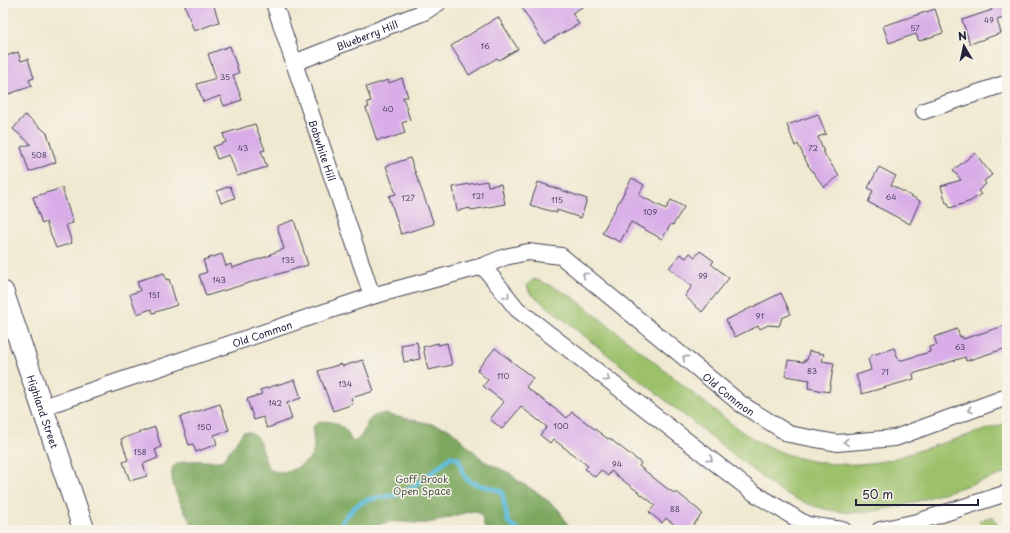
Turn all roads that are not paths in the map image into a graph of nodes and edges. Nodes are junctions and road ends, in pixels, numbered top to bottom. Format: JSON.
{"nodes":[{"id":1,"x":274,"y":3,"type":"edge"},
{"id":2,"x":438,"y":3,"type":"edge"},
{"id":3,"x":294,"y":63,"type":"junction"},
{"id":4,"x":1007,"y":83,"type":"edge"},
{"id":5,"x":924,"y":111,"type":"dead end"},
{"id":6,"x":483,"y":266,"type":"junction"},
{"id":7,"x":3,"y":292,"type":"edge"},
{"id":8,"x":372,"y":296,"type":"junction"},
{"id":9,"x":1007,"y":397,"type":"edge"},
{"id":10,"x":43,"y":407,"type":"junction"},
{"id":11,"x":1007,"y":493,"type":"edge"},
{"id":12,"x":84,"y":530,"type":"edge"},
{"id":13,"x":843,"y":530,"type":"edge"},
{"id":14,"x":880,"y":530,"type":"edge"}],
"edges":[{"from":1,"to":3,"type":"street","name":"Bobwhite Hill"},
{"from":2,"to":3,"type":"street","name":"Blueberry Hill"},
{"from":3,"to":8,"type":"street","name":"Bobwhite Hill"},
{"from":4,"to":5,"type":"street"},
{"from":6,"to":8,"type":"street","name":"Old Common"},
{"from":9,"to":6,"type":"street","name":"Old Common","one_way":true},
{"from":6,"to":13,"type":"street","one_way":true},
{"from":7,"to":10,"type":"main road","name":"Highland Street"},
{"from":8,"to":10,"type":"street","name":"Old Common"},
{"from":10,"to":12,"type":"main road","name":"Highland Street"},
{"from":11,"to":14,"type":"street"}]}
